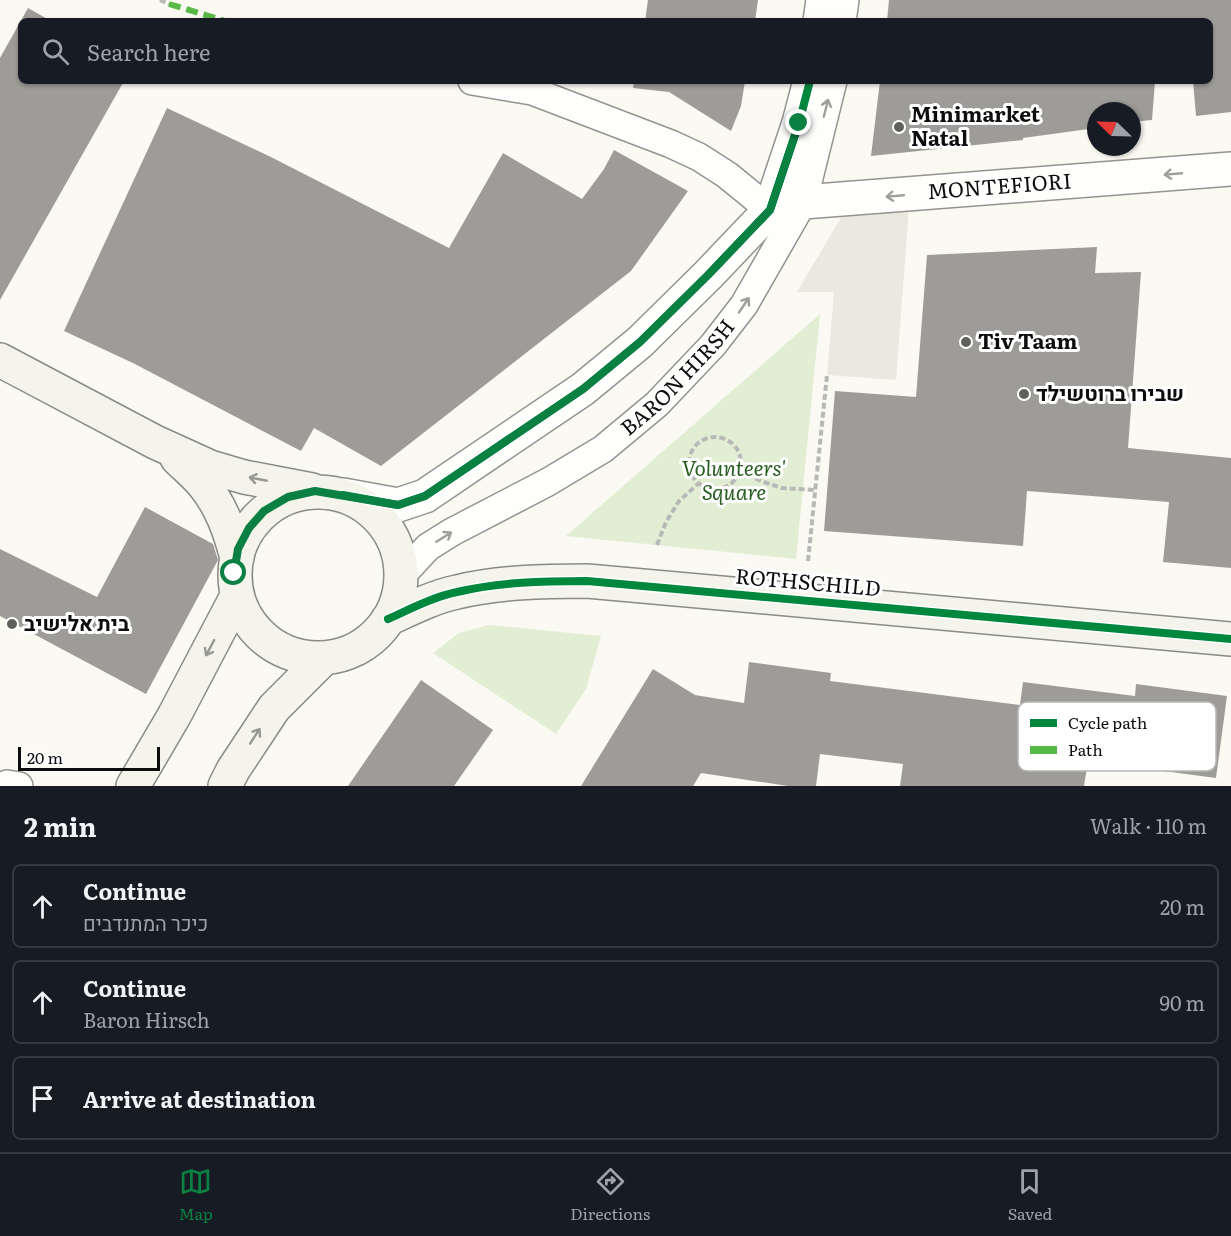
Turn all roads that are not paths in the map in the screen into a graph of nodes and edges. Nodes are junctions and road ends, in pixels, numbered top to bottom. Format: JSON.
{"nodes":[{"id":1,"x":823,"y":0,"type":"edge"},
{"id":2,"x":845,"y":0,"type":"edge"},
{"id":3,"x":820,"y":18,"type":"edge"},
{"id":4,"x":842,"y":18,"type":"edge"},
{"id":5,"x":490,"y":84,"type":"edge"},
{"id":6,"x":809,"y":84,"type":"edge"},
{"id":7,"x":831,"y":84,"type":"edge"},
{"id":8,"x":1231,"y":169,"type":"edge"},
{"id":9,"x":803,"y":202,"type":"junction"},
{"id":10,"x":770,"y":210,"type":"junction"},
{"id":11,"x":0,"y":360,"type":"edge"},
{"id":12,"x":165,"y":446,"type":"junction"},
{"id":13,"x":329,"y":493,"type":"junction"},
{"id":14,"x":237,"y":558,"type":"junction"},
{"id":15,"x":401,"y":576,"type":"junction"},
{"id":16,"x":237,"y":596,"type":"junction"},
{"id":17,"x":388,"y":619,"type":"junction"},
{"id":18,"x":1231,"y":639,"type":"edge"},
{"id":19,"x":324,"y":658,"type":"junction"},
{"id":20,"x":133,"y":786,"type":"edge"},
{"id":21,"x":225,"y":786,"type":"edge"}],
"edges":[{"from":1,"to":3,"type":"street"},
{"from":2,"to":4,"type":"lane"},
{"from":5,"to":10,"type":"lane"},
{"from":6,"to":10,"type":"street"},
{"from":9,"to":7,"type":"lane","name":"BARON HIRSH","one_way":true},
{"from":8,"to":9,"type":"street","name":"MONTEFIORI","one_way":true},
{"from":9,"to":10,"type":"street","name":"MONTEFIORI"},
{"from":15,"to":9,"type":"lane","name":"BARON HIRSH","one_way":true},
{"from":10,"to":13,"type":"street"},
{"from":11,"to":12,"type":"street"},
{"from":13,"to":12,"type":"street","one_way":true},
{"from":12,"to":14,"type":"street"},
{"from":13,"to":14,"type":"street"},
{"from":13,"to":15,"type":"street"},
{"from":14,"to":16,"type":"street"},
{"from":15,"to":17,"type":"street"},
{"from":16,"to":19,"type":"street"},
{"from":16,"to":20,"type":"street","one_way":true},
{"from":17,"to":18,"type":"street","name":"ROTHSCHILD"},
{"from":17,"to":19,"type":"street"},
{"from":21,"to":19,"type":"street","one_way":true}]}
